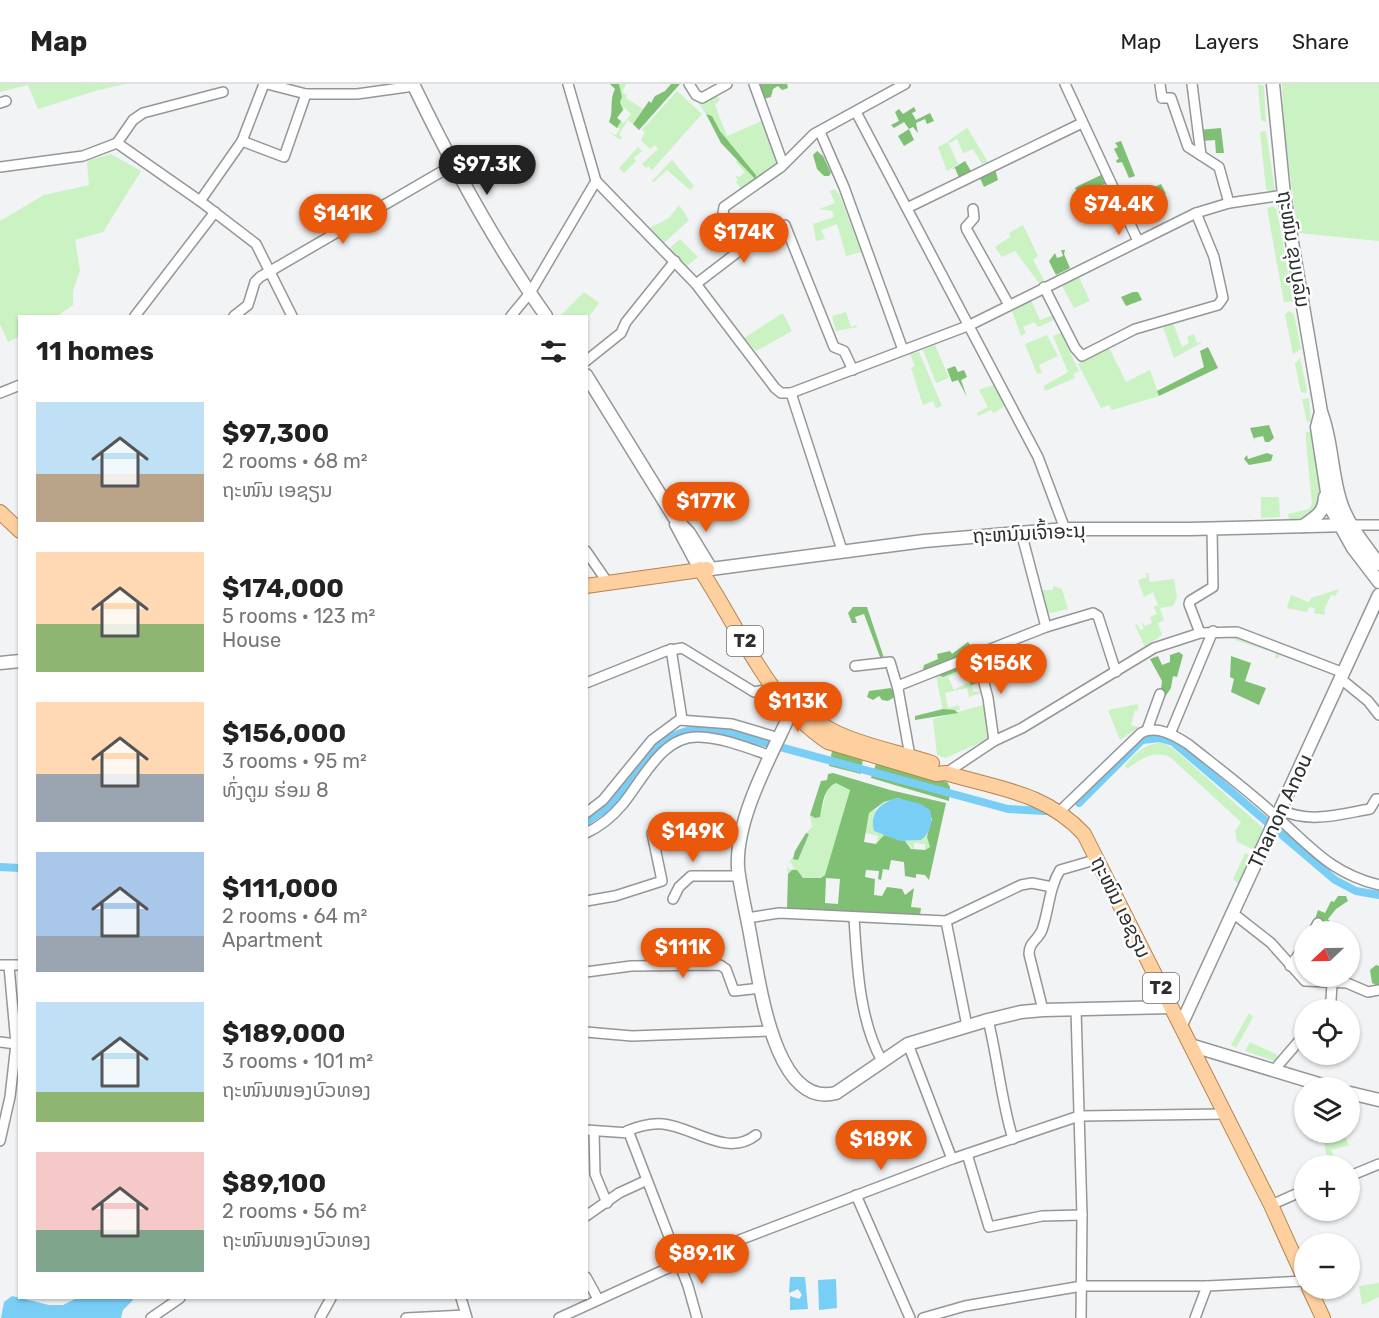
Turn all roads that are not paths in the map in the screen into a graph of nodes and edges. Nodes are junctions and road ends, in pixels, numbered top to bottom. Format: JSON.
{"nodes":[{"id":1,"x":266,"y":84,"type":"edge"},
{"id":2,"x":689,"y":84,"type":"edge"},
{"id":3,"x":728,"y":84,"type":"edge"},
{"id":4,"x":754,"y":84,"type":"edge"},
{"id":5,"x":905,"y":84,"type":"edge"},
{"id":6,"x":1065,"y":84,"type":"edge"},
{"id":7,"x":1160,"y":84,"type":"edge"},
{"id":8,"x":1192,"y":84,"type":"edge"},
{"id":9,"x":1273,"y":84,"type":"edge"},
{"id":10,"x":414,"y":85,"type":"edge"},
{"id":11,"x":571,"y":85,"type":"edge"},
{"id":12,"x":223,"y":92,"type":"dead end"},
{"id":13,"x":306,"y":94,"type":"junction"},
{"id":14,"x":856,"y":112,"type":"junction"},
{"id":15,"x":1082,"y":123,"type":"junction"},
{"id":16,"x":820,"y":132,"type":"junction"},
{"id":17,"x":243,"y":141,"type":"junction"},
{"id":18,"x":117,"y":143,"type":"junction"},
{"id":19,"x":1201,"y":154,"type":"junction"},
{"id":20,"x":783,"y":164,"type":"junction"},
{"id":21,"x":453,"y":165,"type":"junction"},
{"id":22,"x":0,"y":167,"type":"edge"},
{"id":23,"x":596,"y":181,"type":"junction"},
{"id":24,"x":1284,"y":195,"type":"junction"},
{"id":25,"x":200,"y":201,"type":"junction"},
{"id":26,"x":1229,"y":203,"type":"junction"},
{"id":27,"x":907,"y":208,"type":"junction"},
{"id":28,"x":973,"y":209,"type":"dead end"},
{"id":29,"x":215,"y":212,"type":"junction"},
{"id":30,"x":1196,"y":213,"type":"junction"},
{"id":31,"x":1138,"y":241,"type":"junction"},
{"id":32,"x":743,"y":248,"type":"junction"},
{"id":33,"x":675,"y":261,"type":"junction"},
{"id":34,"x":270,"y":273,"type":"junction"},
{"id":35,"x":696,"y":284,"type":"junction"},
{"id":36,"x":1044,"y":287,"type":"junction"},
{"id":37,"x":530,"y":293,"type":"junction"},
{"id":38,"x":1009,"y":305,"type":"junction"},
{"id":39,"x":136,"y":315,"type":"edge"},
{"id":40,"x":235,"y":315,"type":"edge"},
{"id":41,"x":291,"y":315,"type":"edge"},
{"id":42,"x":512,"y":315,"type":"edge"},
{"id":43,"x":545,"y":315,"type":"edge"},
{"id":44,"x":970,"y":325,"type":"junction"},
{"id":45,"x":903,"y":350,"type":"junction"},
{"id":46,"x":588,"y":358,"type":"edge"},
{"id":47,"x":853,"y":370,"type":"junction"},
{"id":48,"x":588,"y":378,"type":"edge"},
{"id":49,"x":18,"y":386,"type":"edge"},
{"id":50,"x":0,"y":393,"type":"edge"},
{"id":51,"x":791,"y":393,"type":"junction"},
{"id":52,"x":1321,"y":412,"type":"junction"},
{"id":53,"x":1325,"y":486,"type":"junction"},
{"id":54,"x":0,"y":512,"type":"edge"},
{"id":55,"x":1345,"y":525,"type":"junction"},
{"id":56,"x":1379,"y":525,"type":"edge"},
{"id":57,"x":1308,"y":526,"type":"junction"},
{"id":58,"x":18,"y":529,"type":"edge"},
{"id":59,"x":1065,"y":529,"type":"junction"},
{"id":60,"x":1212,"y":529,"type":"junction"},
{"id":61,"x":1021,"y":532,"type":"junction"},
{"id":62,"x":1353,"y":548,"type":"junction"},
{"id":63,"x":842,"y":550,"type":"junction"},
{"id":64,"x":588,"y":554,"type":"edge"},
{"id":65,"x":1379,"y":562,"type":"edge"},
{"id":66,"x":705,"y":569,"type":"junction"},
{"id":67,"x":1379,"y":582,"type":"edge"},
{"id":68,"x":608,"y":583,"type":"junction"},
{"id":69,"x":588,"y":586,"type":"edge"},
{"id":70,"x":1379,"y":596,"type":"edge"},
{"id":71,"x":1046,"y":627,"type":"junction"},
{"id":72,"x":1213,"y":631,"type":"junction"},
{"id":73,"x":1200,"y":633,"type":"junction"},
{"id":74,"x":671,"y":649,"type":"junction"},
{"id":75,"x":977,"y":656,"type":"junction"},
{"id":76,"x":18,"y":661,"type":"edge"},
{"id":77,"x":0,"y":663,"type":"edge"},
{"id":78,"x":855,"y":666,"type":"dead end"},
{"id":79,"x":1116,"y":672,"type":"junction"},
{"id":80,"x":1342,"y":676,"type":"junction"},
{"id":81,"x":588,"y":682,"type":"edge"},
{"id":82,"x":774,"y":688,"type":"junction"},
{"id":83,"x":898,"y":689,"type":"junction"},
{"id":84,"x":1160,"y":694,"type":"dead end"},
{"id":85,"x":791,"y":712,"type":"junction"},
{"id":86,"x":1379,"y":715,"type":"edge"},
{"id":87,"x":681,"y":719,"type":"junction"},
{"id":88,"x":1147,"y":730,"type":"junction"},
{"id":89,"x":1170,"y":734,"type":"junction"},
{"id":90,"x":778,"y":740,"type":"junction"},
{"id":91,"x":994,"y":741,"type":"junction"},
{"id":92,"x":772,"y":754,"type":"junction"},
{"id":93,"x":910,"y":756,"type":"junction"},
{"id":94,"x":946,"y":772,"type":"junction"},
{"id":95,"x":1378,"y":797,"type":"edge"},
{"id":96,"x":588,"y":811,"type":"edge"},
{"id":97,"x":1060,"y":811,"type":"junction"},
{"id":98,"x":1279,"y":813,"type":"junction"},
{"id":99,"x":588,"y":832,"type":"edge"},
{"id":100,"x":652,"y":833,"type":"dead end"},
{"id":101,"x":1098,"y":859,"type":"junction"},
{"id":102,"x":739,"y":876,"type":"junction"},
{"id":103,"x":1379,"y":885,"type":"edge"},
{"id":104,"x":1052,"y":887,"type":"junction"},
{"id":105,"x":673,"y":899,"type":"dead end"},
{"id":106,"x":588,"y":901,"type":"edge"},
{"id":107,"x":1234,"y":914,"type":"junction"},
{"id":108,"x":747,"y":918,"type":"junction"},
{"id":109,"x":854,"y":918,"type":"junction"},
{"id":110,"x":946,"y":921,"type":"junction"},
{"id":111,"x":1294,"y":961,"type":"edge"},
{"id":112,"x":4,"y":965,"type":"edge"},
{"id":113,"x":1290,"y":966,"type":"junction"},
{"id":114,"x":1294,"y":970,"type":"edge"},
{"id":115,"x":588,"y":972,"type":"edge"},
{"id":116,"x":1356,"y":987,"type":"edge"},
{"id":117,"x":760,"y":988,"type":"junction"},
{"id":118,"x":1379,"y":990,"type":"edge"},
{"id":119,"x":1171,"y":1007,"type":"junction"},
{"id":120,"x":1043,"y":1010,"type":"junction"},
{"id":121,"x":1076,"y":1010,"type":"junction"},
{"id":122,"x":988,"y":1020,"type":"junction"},
{"id":123,"x":1181,"y":1025,"type":"junction"},
{"id":124,"x":967,"y":1026,"type":"junction"},
{"id":125,"x":770,"y":1031,"type":"junction"},
{"id":126,"x":588,"y":1032,"type":"edge"},
{"id":127,"x":0,"y":1042,"type":"edge"},
{"id":128,"x":16,"y":1044,"type":"junction"},
{"id":129,"x":908,"y":1044,"type":"junction"},
{"id":130,"x":1190,"y":1045,"type":"junction"},
{"id":131,"x":1294,"y":1047,"type":"edge"},
{"id":132,"x":882,"y":1061,"type":"junction"},
{"id":133,"x":1274,"y":1070,"type":"junction"},
{"id":134,"x":1297,"y":1077,"type":"edge"},
{"id":135,"x":1360,"y":1095,"type":"edge"},
{"id":136,"x":1379,"y":1100,"type":"edge"},
{"id":137,"x":1225,"y":1114,"type":"junction"},
{"id":138,"x":1079,"y":1116,"type":"junction"},
{"id":139,"x":590,"y":1131,"type":"edge"},
{"id":140,"x":627,"y":1131,"type":"junction"},
{"id":141,"x":756,"y":1135,"type":"dead end"},
{"id":142,"x":1013,"y":1139,"type":"junction"},
{"id":143,"x":0,"y":1141,"type":"edge"},
{"id":144,"x":967,"y":1155,"type":"junction"},
{"id":145,"x":952,"y":1159,"type":"junction"},
{"id":146,"x":1379,"y":1164,"type":"edge"},
{"id":147,"x":1360,"y":1172,"type":"edge"},
{"id":148,"x":645,"y":1181,"type":"junction"},
{"id":149,"x":856,"y":1195,"type":"junction"},
{"id":150,"x":1294,"y":1195,"type":"edge"},
{"id":151,"x":607,"y":1203,"type":"junction"},
{"id":152,"x":1271,"y":1205,"type":"junction"},
{"id":153,"x":588,"y":1215,"type":"edge"},
{"id":154,"x":1082,"y":1215,"type":"junction"},
{"id":155,"x":1294,"y":1256,"type":"edge"},
{"id":156,"x":679,"y":1263,"type":"junction"},
{"id":157,"x":588,"y":1281,"type":"edge"},
{"id":158,"x":1294,"y":1282,"type":"edge"},
{"id":159,"x":1082,"y":1286,"type":"junction"},
{"id":160,"x":1206,"y":1286,"type":"junction"},
{"id":161,"x":178,"y":1299,"type":"edge"},
{"id":162,"x":330,"y":1299,"type":"edge"},
{"id":163,"x":461,"y":1299,"type":"edge"},
{"id":164,"x":598,"y":1299,"type":"junction"},
{"id":165,"x":1314,"y":1299,"type":"edge"},
{"id":166,"x":165,"y":1308,"type":"junction"},
{"id":167,"x":467,"y":1317,"type":"edge"},
{"id":168,"x":934,"y":1317,"type":"edge"},
{"id":169,"x":152,"y":1318,"type":"edge"},
{"id":170,"x":171,"y":1318,"type":"edge"},
{"id":171,"x":320,"y":1318,"type":"edge"},
{"id":172,"x":406,"y":1318,"type":"edge"},
{"id":173,"x":559,"y":1318,"type":"edge"},
{"id":174,"x":697,"y":1318,"type":"edge"},
{"id":175,"x":910,"y":1318,"type":"edge"},
{"id":176,"x":923,"y":1318,"type":"edge"},
{"id":177,"x":1081,"y":1318,"type":"edge"},
{"id":178,"x":1195,"y":1318,"type":"edge"},
{"id":179,"x":1323,"y":1318,"type":"edge"}],
"edges":[{"from":1,"to":13,"type":"street"},
{"from":1,"to":17,"type":"street"},
{"from":2,"to":3,"type":"street"},
{"from":4,"to":20,"type":"street"},
{"from":5,"to":14,"type":"street"},
{"from":6,"to":15,"type":"street"},
{"from":7,"to":19,"type":"street"},
{"from":8,"to":19,"type":"street"},
{"from":9,"to":24,"type":"street","name":"ຖະໜົນ ຂຸນບູລົມ"},
{"from":10,"to":13,"type":"street"},
{"from":10,"to":21,"type":"street"},
{"from":11,"to":23,"type":"street"},
{"from":12,"to":18,"type":"street"},
{"from":13,"to":17,"type":"street"},
{"from":14,"to":16,"type":"street"},
{"from":14,"to":27,"type":"street"},
{"from":15,"to":27,"type":"street"},
{"from":15,"to":31,"type":"street"},
{"from":16,"to":20,"type":"street"},
{"from":16,"to":45,"type":"street"},
{"from":17,"to":25,"type":"street"},
{"from":18,"to":22,"type":"street"},
{"from":18,"to":25,"type":"street"},
{"from":19,"to":26,"type":"street"},
{"from":20,"to":32,"type":"street"},
{"from":21,"to":34,"type":"street"},
{"from":21,"to":37,"type":"street"},
{"from":23,"to":33,"type":"street"},
{"from":23,"to":37,"type":"street"},
{"from":24,"to":26,"type":"street"},
{"from":24,"to":52,"type":"street","name":"ຖະໜົນ ຂຸນບູລົມ"},
{"from":25,"to":29,"type":"street"},
{"from":26,"to":30,"type":"street"},
{"from":27,"to":44,"type":"street"},
{"from":28,"to":38,"type":"street"},
{"from":29,"to":34,"type":"street"},
{"from":29,"to":39,"type":"street"},
{"from":30,"to":31,"type":"street"},
{"from":30,"to":36,"type":"street"},
{"from":31,"to":36,"type":"street"},
{"from":32,"to":35,"type":"street"},
{"from":32,"to":47,"type":"street"},
{"from":33,"to":35,"type":"street"},
{"from":33,"to":46,"type":"street"},
{"from":34,"to":40,"type":"street"},
{"from":34,"to":41,"type":"street"},
{"from":35,"to":51,"type":"street"},
{"from":36,"to":38,"type":"street"},
{"from":37,"to":42,"type":"street"},
{"from":37,"to":43,"type":"street"},
{"from":38,"to":44,"type":"street"},
{"from":44,"to":45,"type":"street"},
{"from":44,"to":59,"type":"street"},
{"from":45,"to":47,"type":"street"},
{"from":47,"to":51,"type":"street"},
{"from":48,"to":66,"type":"street","name":"ຖະໜົນ ເອຊຽນ","number":"T2"},
{"from":49,"to":50,"type":"street"},
{"from":51,"to":63,"type":"street"},
{"from":52,"to":53,"type":"street","name":"ຖະໜົນ ຂຸນບູລົມ"},
{"from":52,"to":55,"type":"street","name":"ຖະໜົນ ຂຸນບູລົມ"},
{"from":53,"to":55,"type":"street","name":"ຖະໜົນ ຂຸນບູລົມ"},
{"from":53,"to":57,"type":"street"},
{"from":54,"to":58,"type":"main road"},
{"from":55,"to":56,"type":"street"},
{"from":55,"to":57,"type":"street","name":"ຖະຫນົນເຈົ້າອະນຸ"},
{"from":55,"to":62,"type":"street","name":"ຖະໜົນ ຂຸນບູລົມ"},
{"from":55,"to":65,"type":"street","name":"ຖະໜົນ ຂຸນບູລົມ"},
{"from":57,"to":60,"type":"street","name":"ຖະຫນົນເຈົ້າອະນຸ"},
{"from":57,"to":62,"type":"street"},
{"from":59,"to":60,"type":"street","name":"ຖະຫນົນເຈົ້າອະນຸ"},
{"from":59,"to":61,"type":"street","name":"ຖະຫນົນເຈົ້າອະນຸ"},
{"from":60,"to":73,"type":"street"},
{"from":61,"to":63,"type":"street","name":"ຖະຫນົນເຈົ້າອະນຸ"},
{"from":61,"to":71,"type":"street"},
{"from":62,"to":67,"type":"street","name":"ຖະໜົນ ຂຸນບູລົມ"},
{"from":63,"to":66,"type":"street","name":"ຖະຫນົນເຈົ້າອະນຸ"},
{"from":64,"to":68,"type":"street"},
{"from":66,"to":68,"type":"main road"},
{"from":66,"to":82,"type":"main road","name":"ຖະໜົນ ເອຊຽນ","number":"T2"},
{"from":66,"to":93,"type":"main road","name":"ຖະໜົນ ເອຊຽນ","number":"T2"},
{"from":68,"to":69,"type":"main road"},
{"from":70,"to":80,"type":"street","name":"Thanon Anou"},
{"from":71,"to":75,"type":"street"},
{"from":71,"to":79,"type":"street"},
{"from":72,"to":73,"type":"street"},
{"from":72,"to":80,"type":"street"},
{"from":72,"to":89,"type":"street"},
{"from":73,"to":79,"type":"street"},
{"from":74,"to":81,"type":"street"},
{"from":74,"to":82,"type":"street"},
{"from":74,"to":87,"type":"street"},
{"from":75,"to":83,"type":"street"},
{"from":75,"to":91,"type":"street"},
{"from":76,"to":77,"type":"street"},
{"from":78,"to":83,"type":"street"},
{"from":79,"to":91,"type":"street"},
{"from":80,"to":86,"type":"street"},
{"from":80,"to":98,"type":"street","name":"Thanon Anou"},
{"from":82,"to":85,"type":"main road","name":"ຖະໜົນ ເອຊຽນ","number":"T2"},
{"from":83,"to":93,"type":"street"},
{"from":84,"to":88,"type":"street"},
{"from":85,"to":90,"type":"street"},
{"from":85,"to":94,"type":"main road","name":"ຖະໜົນ ເອຊຽນ","number":"T2"},
{"from":87,"to":90,"type":"street"},
{"from":87,"to":96,"type":"street"},
{"from":88,"to":89,"type":"street"},
{"from":88,"to":97,"type":"street"},
{"from":89,"to":98,"type":"street"},
{"from":90,"to":92,"type":"street"},
{"from":91,"to":94,"type":"street"},
{"from":92,"to":99,"type":"street"},
{"from":92,"to":102,"type":"street"},
{"from":93,"to":94,"type":"main road","name":"ຖະໜົນ ເອຊຽນ","number":"T2"},
{"from":94,"to":97,"type":"main road","name":"ຖະໜົນ ເອຊຽນ","number":"T2"},
{"from":95,"to":98,"type":"street"},
{"from":97,"to":101,"type":"main road","name":"ຖະໜົນ ເອຊຽນ","number":"T2"},
{"from":98,"to":103,"type":"street"},
{"from":98,"to":107,"type":"street","name":"Thanon Anou"},
{"from":100,"to":106,"type":"street"},
{"from":101,"to":104,"type":"street"},
{"from":101,"to":119,"type":"main road","name":"ຖະໜົນ ເອຊຽນ","number":"T2"},
{"from":102,"to":105,"type":"street"},
{"from":102,"to":108,"type":"street"},
{"from":104,"to":110,"type":"street"},
{"from":104,"to":120,"type":"street"},
{"from":107,"to":113,"type":"street"},
{"from":107,"to":123,"type":"street","name":"Thanon Anou"},
{"from":108,"to":109,"type":"street"},
{"from":108,"to":117,"type":"street"},
{"from":109,"to":110,"type":"street"},
{"from":109,"to":132,"type":"street"},
{"from":110,"to":124,"type":"street"},
{"from":111,"to":113,"type":"street"},
{"from":112,"to":128,"type":"street"},
{"from":113,"to":114,"type":"street"},
{"from":115,"to":117,"type":"street"},
{"from":116,"to":118,"type":"street"},
{"from":117,"to":125,"type":"street"},
{"from":119,"to":121,"type":"street"},
{"from":119,"to":123,"type":"main road","name":"ຖະໜົນ ເອຊຽນ","number":"T2"},
{"from":120,"to":121,"type":"street"},
{"from":120,"to":122,"type":"street"},
{"from":121,"to":138,"type":"street"},
{"from":122,"to":124,"type":"street"},
{"from":122,"to":142,"type":"street"},
{"from":123,"to":130,"type":"main road","name":"ຖະໜົນ ເອຊຽນ","number":"T2"},
{"from":124,"to":129,"type":"street"},
{"from":125,"to":126,"type":"street"},
{"from":125,"to":132,"type":"street"},
{"from":127,"to":128,"type":"street"},
{"from":128,"to":143,"type":"street"},
{"from":129,"to":132,"type":"street"},
{"from":129,"to":145,"type":"street"},
{"from":130,"to":133,"type":"street"},
{"from":130,"to":137,"type":"main road","name":"ຖະໜົນ ເອຊຽນ","number":"T2"},
{"from":131,"to":133,"type":"street"},
{"from":133,"to":134,"type":"street"},
{"from":135,"to":136,"type":"street"},
{"from":137,"to":138,"type":"street"},
{"from":137,"to":152,"type":"main road","name":"ຖະໜົນ ເອຊຽນ","number":"T2"},
{"from":138,"to":142,"type":"street"},
{"from":138,"to":154,"type":"street"},
{"from":139,"to":140,"type":"street"},
{"from":139,"to":151,"type":"street"},
{"from":140,"to":141,"type":"street"},
{"from":140,"to":148,"type":"street"},
{"from":142,"to":144,"type":"street"},
{"from":144,"to":145,"type":"street"},
{"from":144,"to":154,"type":"street"},
{"from":145,"to":149,"type":"street"},
{"from":146,"to":147,"type":"street"},
{"from":148,"to":151,"type":"street"},
{"from":148,"to":156,"type":"street"},
{"from":149,"to":156,"type":"street"},
{"from":149,"to":175,"type":"street"},
{"from":150,"to":152,"type":"street"},
{"from":151,"to":153,"type":"street"},
{"from":152,"to":155,"type":"main road","name":"ຖະໜົນ ເອຊຽນ","number":"T2"},
{"from":154,"to":159,"type":"street"},
{"from":156,"to":164,"type":"street"},
{"from":156,"to":174,"type":"street"},
{"from":157,"to":164,"type":"street"},
{"from":158,"to":160,"type":"street"},
{"from":159,"to":160,"type":"street"},
{"from":159,"to":168,"type":"street"},
{"from":159,"to":177,"type":"street"},
{"from":160,"to":178,"type":"street"},
{"from":161,"to":166,"type":"street"},
{"from":162,"to":171,"type":"street"},
{"from":163,"to":167,"type":"street"},
{"from":164,"to":173,"type":"street"},
{"from":165,"to":179,"type":"main road"},
{"from":166,"to":169,"type":"street"},
{"from":166,"to":170,"type":"street"},
{"from":167,"to":172,"type":"street"},
{"from":168,"to":176,"type":"street"}]}
